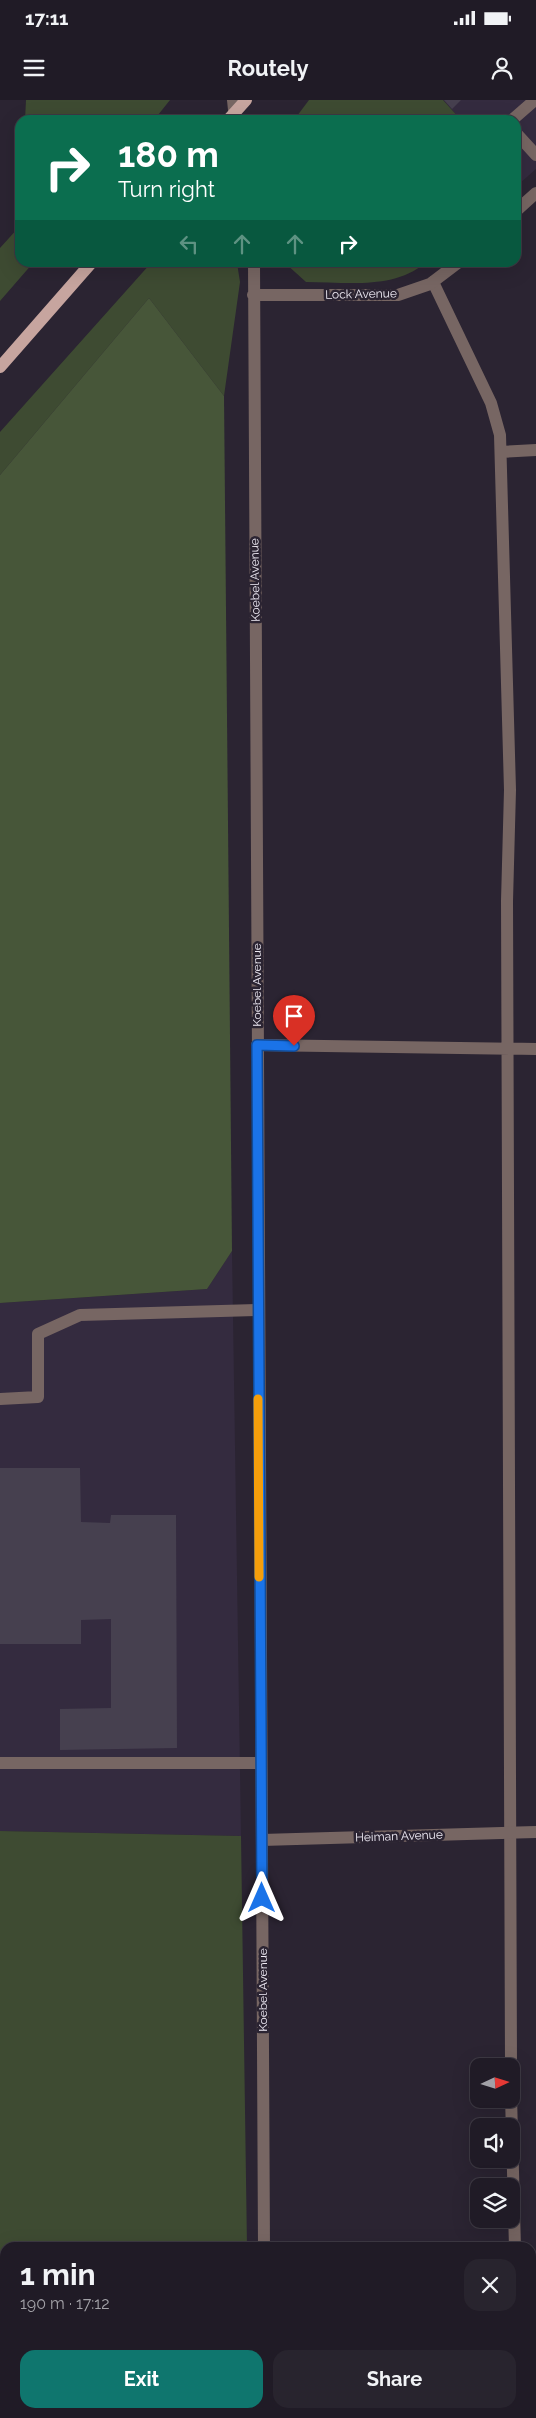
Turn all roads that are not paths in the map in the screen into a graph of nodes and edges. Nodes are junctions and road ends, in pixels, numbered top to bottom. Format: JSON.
{"nodes":[{"id":1,"x":246,"y":100,"type":"edge"},
{"id":2,"x":535,"y":100,"type":"edge"},
{"id":3,"x":232,"y":113,"type":"edge"},
{"id":4,"x":518,"y":115,"type":"edge"},
{"id":5,"x":521,"y":138,"type":"edge"},
{"id":6,"x":536,"y":155,"type":"edge"},
{"id":7,"x":536,"y":193,"type":"edge"},
{"id":8,"x":521,"y":206,"type":"edge"},
{"id":9,"x":88,"y":267,"type":"edge"},
{"id":10,"x":254,"y":267,"type":"edge"},
{"id":11,"x":452,"y":267,"type":"edge"},
{"id":12,"x":433,"y":282,"type":"junction"},
{"id":13,"x":253,"y":295,"type":"junction"},
{"id":14,"x":0,"y":368,"type":"edge"},
{"id":15,"x":536,"y":450,"type":"edge"},
{"id":16,"x":501,"y":452,"type":"junction"},
{"id":17,"x":257,"y":1045,"type":"junction"},
{"id":18,"x":509,"y":1048,"type":"junction"},
{"id":19,"x":536,"y":1049,"type":"edge"},
{"id":20,"x":258,"y":1310,"type":"junction"},
{"id":21,"x":0,"y":1399,"type":"edge"},
{"id":22,"x":0,"y":1763,"type":"edge"},
{"id":23,"x":262,"y":1763,"type":"junction"},
{"id":24,"x":536,"y":1832,"type":"edge"},
{"id":25,"x":512,"y":1833,"type":"junction"},
{"id":26,"x":262,"y":1840,"type":"junction"},
{"id":27,"x":511,"y":2058,"type":"edge"},
{"id":28,"x":511,"y":2108,"type":"edge"},
{"id":29,"x":264,"y":2242,"type":"edge"},
{"id":30,"x":515,"y":2242,"type":"edge"}],
"edges":[{"from":1,"to":3,"type":"main road"},
{"from":2,"to":4,"type":"street"},
{"from":5,"to":6,"type":"street"},
{"from":7,"to":8,"type":"street"},
{"from":9,"to":14,"type":"main road"},
{"from":10,"to":13,"type":"street","name":"Koebel Avenue"},
{"from":11,"to":12,"type":"street","name":"Lock Avenue"},
{"from":12,"to":13,"type":"street","name":"Lock Avenue"},
{"from":12,"to":16,"type":"street"},
{"from":13,"to":17,"type":"street","name":"Koebel Avenue"},
{"from":15,"to":16,"type":"street"},
{"from":16,"to":18,"type":"street"},
{"from":17,"to":18,"type":"street"},
{"from":17,"to":20,"type":"street","name":"Koebel Avenue"},
{"from":18,"to":19,"type":"street"},
{"from":18,"to":25,"type":"street"},
{"from":20,"to":21,"type":"street"},
{"from":20,"to":23,"type":"street","name":"Koebel Avenue"},
{"from":22,"to":23,"type":"street"},
{"from":23,"to":26,"type":"street","name":"Koebel Avenue"},
{"from":24,"to":25,"type":"street","name":"Heiman Avenue"},
{"from":25,"to":26,"type":"street","name":"Heiman Avenue"},
{"from":25,"to":27,"type":"street"},
{"from":26,"to":29,"type":"street","name":"Koebel Avenue"},
{"from":28,"to":30,"type":"street"}]}
